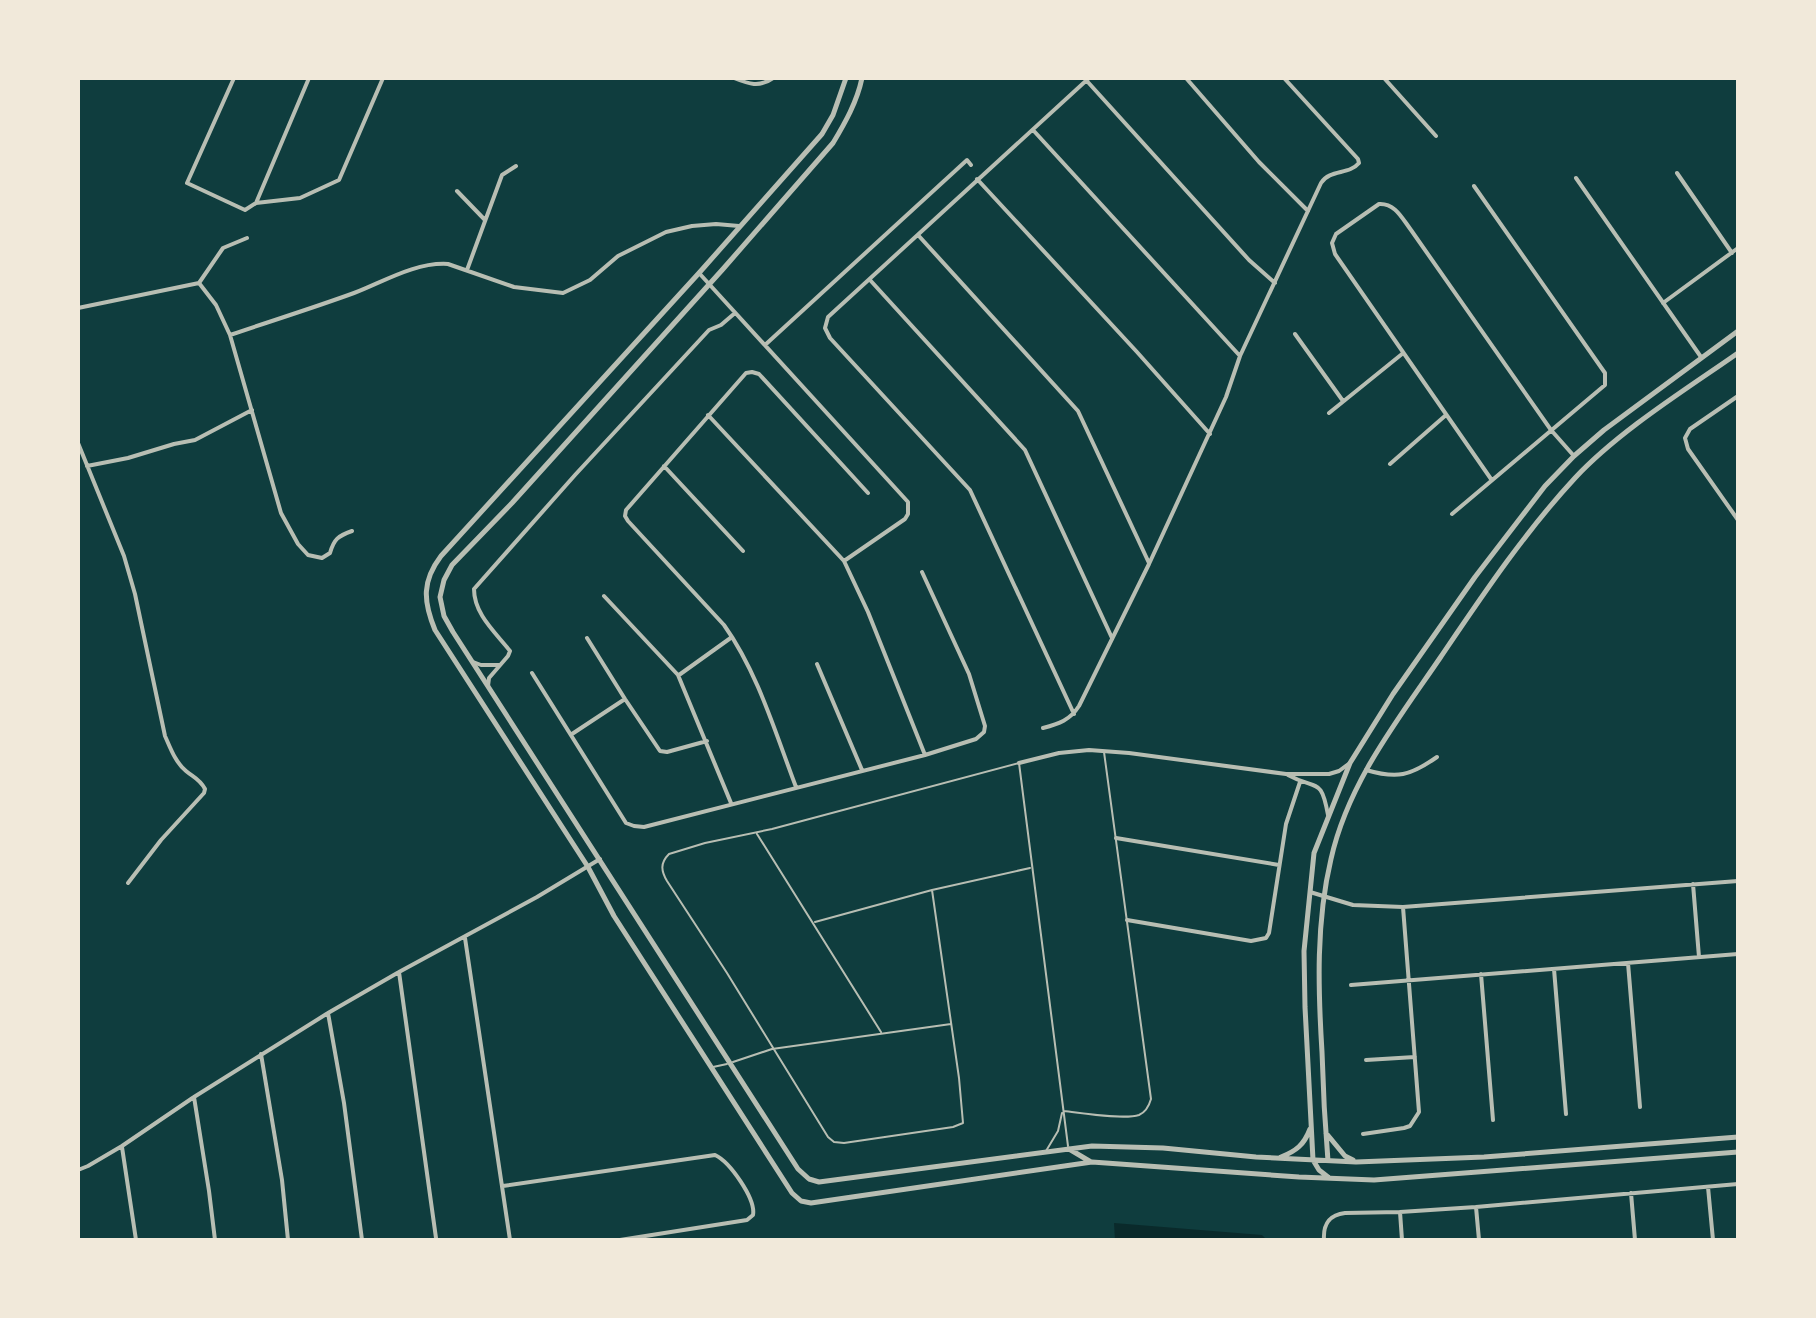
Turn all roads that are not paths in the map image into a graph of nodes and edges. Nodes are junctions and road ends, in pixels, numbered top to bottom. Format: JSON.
{"nodes":[{"id":1,"x":234,"y":78,"type":"edge"},
{"id":2,"x":309,"y":78,"type":"edge"},
{"id":3,"x":383,"y":78,"type":"edge"},
{"id":4,"x":734,"y":78,"type":"edge"},
{"id":5,"x":773,"y":78,"type":"edge"},
{"id":6,"x":846,"y":78,"type":"edge"},
{"id":7,"x":862,"y":78,"type":"edge"},
{"id":8,"x":1186,"y":78,"type":"edge"},
{"id":9,"x":1284,"y":78,"type":"edge"},
{"id":10,"x":1384,"y":78,"type":"edge"},
{"id":11,"x":1088,"y":79,"type":"edge"},
{"id":12,"x":1033,"y":130,"type":"junction"},
{"id":13,"x":1436,"y":136,"type":"dead end"},
{"id":14,"x":516,"y":166,"type":"dead end"},
{"id":15,"x":1677,"y":173,"type":"dead end"},
{"id":16,"x":960,"y":175,"type":"junction"},
{"id":17,"x":979,"y":177,"type":"junction"},
{"id":18,"x":1576,"y":178,"type":"dead end"},
{"id":19,"x":970,"y":185,"type":"junction"},
{"id":20,"x":1474,"y":186,"type":"dead end"},
{"id":21,"x":457,"y":191,"type":"dead end"},
{"id":22,"x":256,"y":203,"type":"junction"},
{"id":23,"x":1308,"y":211,"type":"junction"},
{"id":24,"x":485,"y":220,"type":"junction"},
{"id":25,"x":739,"y":226,"type":"junction"},
{"id":26,"x":918,"y":235,"type":"junction"},
{"id":27,"x":247,"y":238,"type":"dead end"},
{"id":28,"x":1738,"y":248,"type":"edge"},
{"id":29,"x":1732,"y":253,"type":"junction"},
{"id":30,"x":467,"y":270,"type":"junction"},
{"id":31,"x":699,"y":273,"type":"junction"},
{"id":32,"x":870,"y":280,"type":"junction"},
{"id":33,"x":199,"y":283,"type":"junction"},
{"id":34,"x":1275,"y":283,"type":"junction"},
{"id":35,"x":709,"y":285,"type":"junction"},
{"id":36,"x":1663,"y":303,"type":"junction"},
{"id":37,"x":78,"y":308,"type":"edge"},
{"id":38,"x":735,"y":313,"type":"junction"},
{"id":39,"x":1738,"y":331,"type":"edge"},
{"id":40,"x":1295,"y":334,"type":"dead end"},
{"id":41,"x":230,"y":335,"type":"junction"},
{"id":42,"x":765,"y":345,"type":"junction"},
{"id":43,"x":1738,"y":353,"type":"edge"},
{"id":44,"x":1402,"y":354,"type":"junction"},
{"id":45,"x":1240,"y":356,"type":"junction"},
{"id":46,"x":1701,"y":357,"type":"junction"},
{"id":47,"x":1738,"y":396,"type":"edge"},
{"id":48,"x":1343,"y":401,"type":"junction"},
{"id":49,"x":252,"y":410,"type":"junction"},
{"id":50,"x":1329,"y":413,"type":"dead end"},
{"id":51,"x":708,"y":415,"type":"junction"},
{"id":52,"x":1446,"y":415,"type":"junction"},
{"id":53,"x":1551,"y":430,"type":"junction"},
{"id":54,"x":1210,"y":434,"type":"junction"},
{"id":55,"x":78,"y":443,"type":"edge"},
{"id":56,"x":1574,"y":456,"type":"junction"},
{"id":57,"x":1390,"y":464,"type":"dead end"},
{"id":58,"x":87,"y":466,"type":"junction"},
{"id":59,"x":664,"y":466,"type":"junction"},
{"id":60,"x":1491,"y":479,"type":"junction"},
{"id":61,"x":868,"y":493,"type":"dead end"},
{"id":62,"x":1452,"y":514,"type":"dead end"},
{"id":63,"x":1738,"y":520,"type":"edge"},
{"id":64,"x":352,"y":531,"type":"dead end"},
{"id":65,"x":743,"y":551,"type":"dead end"},
{"id":66,"x":844,"y":561,"type":"junction"},
{"id":67,"x":1149,"y":564,"type":"junction"},
{"id":68,"x":922,"y":572,"type":"dead end"},
{"id":69,"x":604,"y":596,"type":"dead end"},
{"id":70,"x":732,"y":637,"type":"junction"},
{"id":71,"x":587,"y":638,"type":"dead end"},
{"id":72,"x":1113,"y":640,"type":"junction"},
{"id":73,"x":473,"y":662,"type":"junction"},
{"id":74,"x":817,"y":664,"type":"dead end"},
{"id":75,"x":500,"y":665,"type":"junction"},
{"id":76,"x":532,"y":673,"type":"dead end"},
{"id":77,"x":678,"y":675,"type":"junction"},
{"id":78,"x":488,"y":686,"type":"junction"},
{"id":79,"x":625,"y":699,"type":"junction"},
{"id":80,"x":1074,"y":714,"type":"junction"},
{"id":81,"x":1043,"y":728,"type":"dead end"},
{"id":82,"x":572,"y":734,"type":"junction"},
{"id":83,"x":707,"y":741,"type":"junction"},
{"id":84,"x":1104,"y":751,"type":"junction"},
{"id":85,"x":925,"y":755,"type":"junction"},
{"id":86,"x":1437,"y":757,"type":"dead end"},
{"id":87,"x":1019,"y":763,"type":"junction"},
{"id":88,"x":1350,"y":763,"type":"junction"},
{"id":89,"x":862,"y":770,"type":"junction"},
{"id":90,"x":1366,"y":770,"type":"junction"},
{"id":91,"x":1286,"y":774,"type":"junction"},
{"id":92,"x":1300,"y":782,"type":"junction"},
{"id":93,"x":796,"y":787,"type":"junction"},
{"id":94,"x":731,"y":803,"type":"junction"},
{"id":95,"x":1328,"y":815,"type":"junction"},
{"id":96,"x":756,"y":833,"type":"junction"},
{"id":97,"x":1116,"y":838,"type":"junction"},
{"id":98,"x":600,"y":859,"type":"junction"},
{"id":99,"x":1280,"y":865,"type":"junction"},
{"id":100,"x":588,"y":867,"type":"junction"},
{"id":101,"x":1032,"y":868,"type":"junction"},
{"id":102,"x":1738,"y":881,"type":"edge"},
{"id":103,"x":128,"y":883,"type":"dead end"},
{"id":104,"x":1693,"y":884,"type":"junction"},
{"id":105,"x":932,"y":890,"type":"junction"},
{"id":106,"x":1310,"y":892,"type":"junction"},
{"id":107,"x":1324,"y":896,"type":"junction"},
{"id":108,"x":1403,"y":907,"type":"junction"},
{"id":109,"x":1127,"y":920,"type":"junction"},
{"id":110,"x":814,"y":922,"type":"junction"},
{"id":111,"x":465,"y":937,"type":"junction"},
{"id":112,"x":1738,"y":954,"type":"edge"},
{"id":113,"x":1699,"y":957,"type":"junction"},
{"id":114,"x":1628,"y":963,"type":"junction"},
{"id":115,"x":1554,"y":968,"type":"junction"},
{"id":116,"x":399,"y":972,"type":"junction"},
{"id":117,"x":1481,"y":974,"type":"junction"},
{"id":118,"x":1408,"y":980,"type":"junction"},
{"id":119,"x":1351,"y":985,"type":"dead end"},
{"id":120,"x":328,"y":1013,"type":"junction"},
{"id":121,"x":952,"y":1024,"type":"junction"},
{"id":122,"x":883,"y":1034,"type":"junction"},
{"id":123,"x":772,"y":1049,"type":"junction"},
{"id":124,"x":261,"y":1054,"type":"junction"},
{"id":125,"x":1415,"y":1057,"type":"junction"},
{"id":126,"x":1366,"y":1060,"type":"dead end"},
{"id":127,"x":730,"y":1063,"type":"junction"},
{"id":128,"x":712,"y":1067,"type":"junction"},
{"id":129,"x":194,"y":1097,"type":"junction"},
{"id":130,"x":1062,"y":1098,"type":"junction"},
{"id":131,"x":1640,"y":1107,"type":"dead end"},
{"id":132,"x":1063,"y":1111,"type":"junction"},
{"id":133,"x":1566,"y":1114,"type":"dead end"},
{"id":134,"x":1493,"y":1120,"type":"dead end"},
{"id":135,"x":1311,"y":1128,"type":"junction"},
{"id":136,"x":1326,"y":1132,"type":"junction"},
{"id":137,"x":1363,"y":1134,"type":"dead end"},
{"id":138,"x":1738,"y":1137,"type":"edge"},
{"id":139,"x":122,"y":1146,"type":"junction"},
{"id":140,"x":1069,"y":1148,"type":"junction"},
{"id":141,"x":1046,"y":1152,"type":"junction"},
{"id":142,"x":1738,"y":1152,"type":"edge"},
{"id":143,"x":1280,"y":1157,"type":"junction"},
{"id":144,"x":1313,"y":1160,"type":"junction"},
{"id":145,"x":1328,"y":1161,"type":"junction"},
{"id":146,"x":1092,"y":1162,"type":"junction"},
{"id":147,"x":1356,"y":1162,"type":"junction"},
{"id":148,"x":1058,"y":1167,"type":"junction"},
{"id":149,"x":78,"y":1170,"type":"edge"},
{"id":150,"x":1319,"y":1170,"type":"junction"},
{"id":151,"x":1299,"y":1177,"type":"junction"},
{"id":152,"x":1331,"y":1179,"type":"junction"},
{"id":153,"x":1738,"y":1184,"type":"edge"},
{"id":154,"x":503,"y":1186,"type":"junction"},
{"id":155,"x":1708,"y":1187,"type":"junction"},
{"id":156,"x":1631,"y":1193,"type":"junction"},
{"id":157,"x":1476,"y":1207,"type":"junction"},
{"id":158,"x":1400,"y":1212,"type":"junction"},
{"id":159,"x":436,"y":1238,"type":"edge"},
{"id":160,"x":136,"y":1240,"type":"edge"},
{"id":161,"x":215,"y":1240,"type":"edge"},
{"id":162,"x":288,"y":1240,"type":"edge"},
{"id":163,"x":362,"y":1240,"type":"edge"},
{"id":164,"x":510,"y":1240,"type":"edge"},
{"id":165,"x":620,"y":1240,"type":"edge"},
{"id":166,"x":1324,"y":1240,"type":"edge"},
{"id":167,"x":1402,"y":1240,"type":"edge"},
{"id":168,"x":1479,"y":1240,"type":"edge"},
{"id":169,"x":1635,"y":1240,"type":"edge"},
{"id":170,"x":1713,"y":1240,"type":"edge"}],
"edges":[{"from":1,"to":22,"type":"street"},
{"from":2,"to":22,"type":"street"},
{"from":3,"to":22,"type":"street"},
{"from":4,"to":5,"type":"street"},
{"from":6,"to":25,"type":"street"},
{"from":7,"to":35,"type":"street"},
{"from":8,"to":23,"type":"street"},
{"from":9,"to":23,"type":"street"},
{"from":10,"to":13,"type":"street"},
{"from":11,"to":12,"type":"street"},
{"from":11,"to":34,"type":"street"},
{"from":12,"to":17,"type":"street"},
{"from":12,"to":45,"type":"street"},
{"from":14,"to":24,"type":"street"},
{"from":15,"to":29,"type":"street"},
{"from":16,"to":17,"type":"street"},
{"from":16,"to":19,"type":"street"},
{"from":16,"to":42,"type":"street"},
{"from":17,"to":19,"type":"street"},
{"from":17,"to":54,"type":"street"},
{"from":18,"to":36,"type":"street"},
{"from":19,"to":26,"type":"street"},
{"from":20,"to":53,"type":"street"},
{"from":21,"to":24,"type":"street"},
{"from":23,"to":34,"type":"street"},
{"from":24,"to":30,"type":"street"},
{"from":25,"to":30,"type":"street"},
{"from":25,"to":31,"type":"street"},
{"from":26,"to":32,"type":"street"},
{"from":26,"to":67,"type":"street"},
{"from":27,"to":33,"type":"street"},
{"from":28,"to":29,"type":"street"},
{"from":29,"to":36,"type":"street"},
{"from":30,"to":41,"type":"street"},
{"from":31,"to":35,"type":"street"},
{"from":31,"to":100,"type":"street"},
{"from":32,"to":72,"type":"street"},
{"from":32,"to":80,"type":"street"},
{"from":33,"to":37,"type":"street"},
{"from":33,"to":41,"type":"street"},
{"from":34,"to":45,"type":"street"},
{"from":35,"to":38,"type":"street"},
{"from":35,"to":73,"type":"street"},
{"from":36,"to":46,"type":"street"},
{"from":38,"to":42,"type":"street"},
{"from":38,"to":75,"type":"street"},
{"from":39,"to":46,"type":"street"},
{"from":40,"to":48,"type":"street"},
{"from":41,"to":49,"type":"street"},
{"from":42,"to":66,"type":"street"},
{"from":43,"to":90,"type":"street"},
{"from":44,"to":48,"type":"street"},
{"from":44,"to":52,"type":"street"},
{"from":44,"to":53,"type":"street"},
{"from":45,"to":54,"type":"street"},
{"from":46,"to":56,"type":"street"},
{"from":47,"to":63,"type":"street"},
{"from":48,"to":50,"type":"street"},
{"from":49,"to":58,"type":"street"},
{"from":49,"to":64,"type":"street"},
{"from":51,"to":59,"type":"street"},
{"from":51,"to":61,"type":"street"},
{"from":51,"to":66,"type":"street"},
{"from":52,"to":57,"type":"street"},
{"from":52,"to":60,"type":"street"},
{"from":53,"to":56,"type":"street"},
{"from":53,"to":60,"type":"street"},
{"from":54,"to":67,"type":"street"},
{"from":55,"to":58,"type":"street"},
{"from":56,"to":88,"type":"street"},
{"from":58,"to":103,"type":"street"},
{"from":59,"to":65,"type":"street"},
{"from":59,"to":70,"type":"street"},
{"from":60,"to":62,"type":"street"},
{"from":66,"to":85,"type":"street"},
{"from":67,"to":72,"type":"street"},
{"from":68,"to":85,"type":"street"},
{"from":69,"to":77,"type":"street"},
{"from":70,"to":77,"type":"street"},
{"from":70,"to":93,"type":"street"},
{"from":71,"to":79,"type":"street"},
{"from":72,"to":80,"type":"street"},
{"from":73,"to":75,"type":"street"},
{"from":73,"to":78,"type":"street"},
{"from":74,"to":89,"type":"street"},
{"from":75,"to":78,"type":"street"},
{"from":76,"to":82,"type":"street"},
{"from":77,"to":83,"type":"street"},
{"from":78,"to":98,"type":"street"},
{"from":79,"to":82,"type":"street"},
{"from":79,"to":83,"type":"street"},
{"from":80,"to":81,"type":"street"},
{"from":82,"to":94,"type":"street"},
{"from":83,"to":94,"type":"street"},
{"from":84,"to":87,"type":"street"},
{"from":84,"to":91,"type":"street"},
{"from":84,"to":97,"type":"lane"},
{"from":85,"to":89,"type":"street"},
{"from":86,"to":90,"type":"street"},
{"from":87,"to":96,"type":"lane"},
{"from":87,"to":101,"type":"lane"},
{"from":88,"to":91,"type":"street"},
{"from":88,"to":95,"type":"street"},
{"from":89,"to":93,"type":"street"},
{"from":90,"to":107,"type":"street"},
{"from":91,"to":92,"type":"street"},
{"from":92,"to":95,"type":"street"},
{"from":92,"to":99,"type":"street"},
{"from":93,"to":94,"type":"street"},
{"from":95,"to":106,"type":"street"},
{"from":96,"to":110,"type":"lane"},
{"from":96,"to":123,"type":"lane"},
{"from":97,"to":99,"type":"street"},
{"from":97,"to":109,"type":"lane"},
{"from":98,"to":100,"type":"street"},
{"from":98,"to":127,"type":"street"},
{"from":99,"to":109,"type":"street"},
{"from":100,"to":111,"type":"street"},
{"from":100,"to":128,"type":"street"},
{"from":101,"to":105,"type":"lane"},
{"from":101,"to":130,"type":"lane"},
{"from":102,"to":104,"type":"street"},
{"from":104,"to":108,"type":"street"},
{"from":104,"to":113,"type":"street"},
{"from":105,"to":110,"type":"lane"},
{"from":105,"to":121,"type":"lane"},
{"from":106,"to":107,"type":"street"},
{"from":106,"to":135,"type":"street"},
{"from":107,"to":108,"type":"street"},
{"from":107,"to":136,"type":"street"},
{"from":108,"to":118,"type":"street"},
{"from":109,"to":132,"type":"lane"},
{"from":110,"to":122,"type":"lane"},
{"from":111,"to":116,"type":"street"},
{"from":111,"to":154,"type":"street"},
{"from":112,"to":113,"type":"street"},
{"from":113,"to":114,"type":"street"},
{"from":114,"to":115,"type":"street"},
{"from":114,"to":131,"type":"street"},
{"from":115,"to":117,"type":"street"},
{"from":115,"to":133,"type":"street"},
{"from":116,"to":120,"type":"street"},
{"from":116,"to":159,"type":"street"},
{"from":117,"to":118,"type":"street"},
{"from":117,"to":134,"type":"street"},
{"from":118,"to":119,"type":"street"},
{"from":118,"to":125,"type":"street"},
{"from":120,"to":124,"type":"street"},
{"from":120,"to":163,"type":"street"},
{"from":121,"to":122,"type":"lane"},
{"from":121,"to":123,"type":"lane"},
{"from":122,"to":123,"type":"lane"},
{"from":123,"to":127,"type":"lane"},
{"from":124,"to":129,"type":"street"},
{"from":124,"to":162,"type":"street"},
{"from":125,"to":126,"type":"street"},
{"from":125,"to":137,"type":"street"},
{"from":127,"to":128,"type":"lane"},
{"from":127,"to":141,"type":"street"},
{"from":128,"to":148,"type":"street"},
{"from":129,"to":139,"type":"street"},
{"from":129,"to":161,"type":"street"},
{"from":130,"to":132,"type":"lane"},
{"from":130,"to":141,"type":"lane"},
{"from":132,"to":140,"type":"lane"},
{"from":135,"to":143,"type":"street"},
{"from":135,"to":144,"type":"street"},
{"from":136,"to":145,"type":"street"},
{"from":136,"to":147,"type":"street"},
{"from":138,"to":147,"type":"street"},
{"from":139,"to":149,"type":"street"},
{"from":139,"to":160,"type":"street"},
{"from":140,"to":141,"type":"street"},
{"from":140,"to":143,"type":"street"},
{"from":140,"to":146,"type":"street"},
{"from":140,"to":148,"type":"street"},
{"from":142,"to":152,"type":"street"},
{"from":143,"to":144,"type":"street"},
{"from":144,"to":145,"type":"street"},
{"from":144,"to":150,"type":"street"},
{"from":145,"to":147,"type":"street"},
{"from":145,"to":150,"type":"street"},
{"from":146,"to":148,"type":"street"},
{"from":146,"to":151,"type":"street"},
{"from":150,"to":151,"type":"street"},
{"from":150,"to":152,"type":"street"},
{"from":151,"to":152,"type":"street"},
{"from":153,"to":155,"type":"street"},
{"from":154,"to":164,"type":"street"},
{"from":154,"to":165,"type":"street"},
{"from":155,"to":156,"type":"street"},
{"from":155,"to":170,"type":"street"},
{"from":156,"to":157,"type":"street"},
{"from":156,"to":169,"type":"street"},
{"from":157,"to":158,"type":"street"},
{"from":157,"to":168,"type":"street"},
{"from":158,"to":166,"type":"street"},
{"from":158,"to":167,"type":"street"}]}
